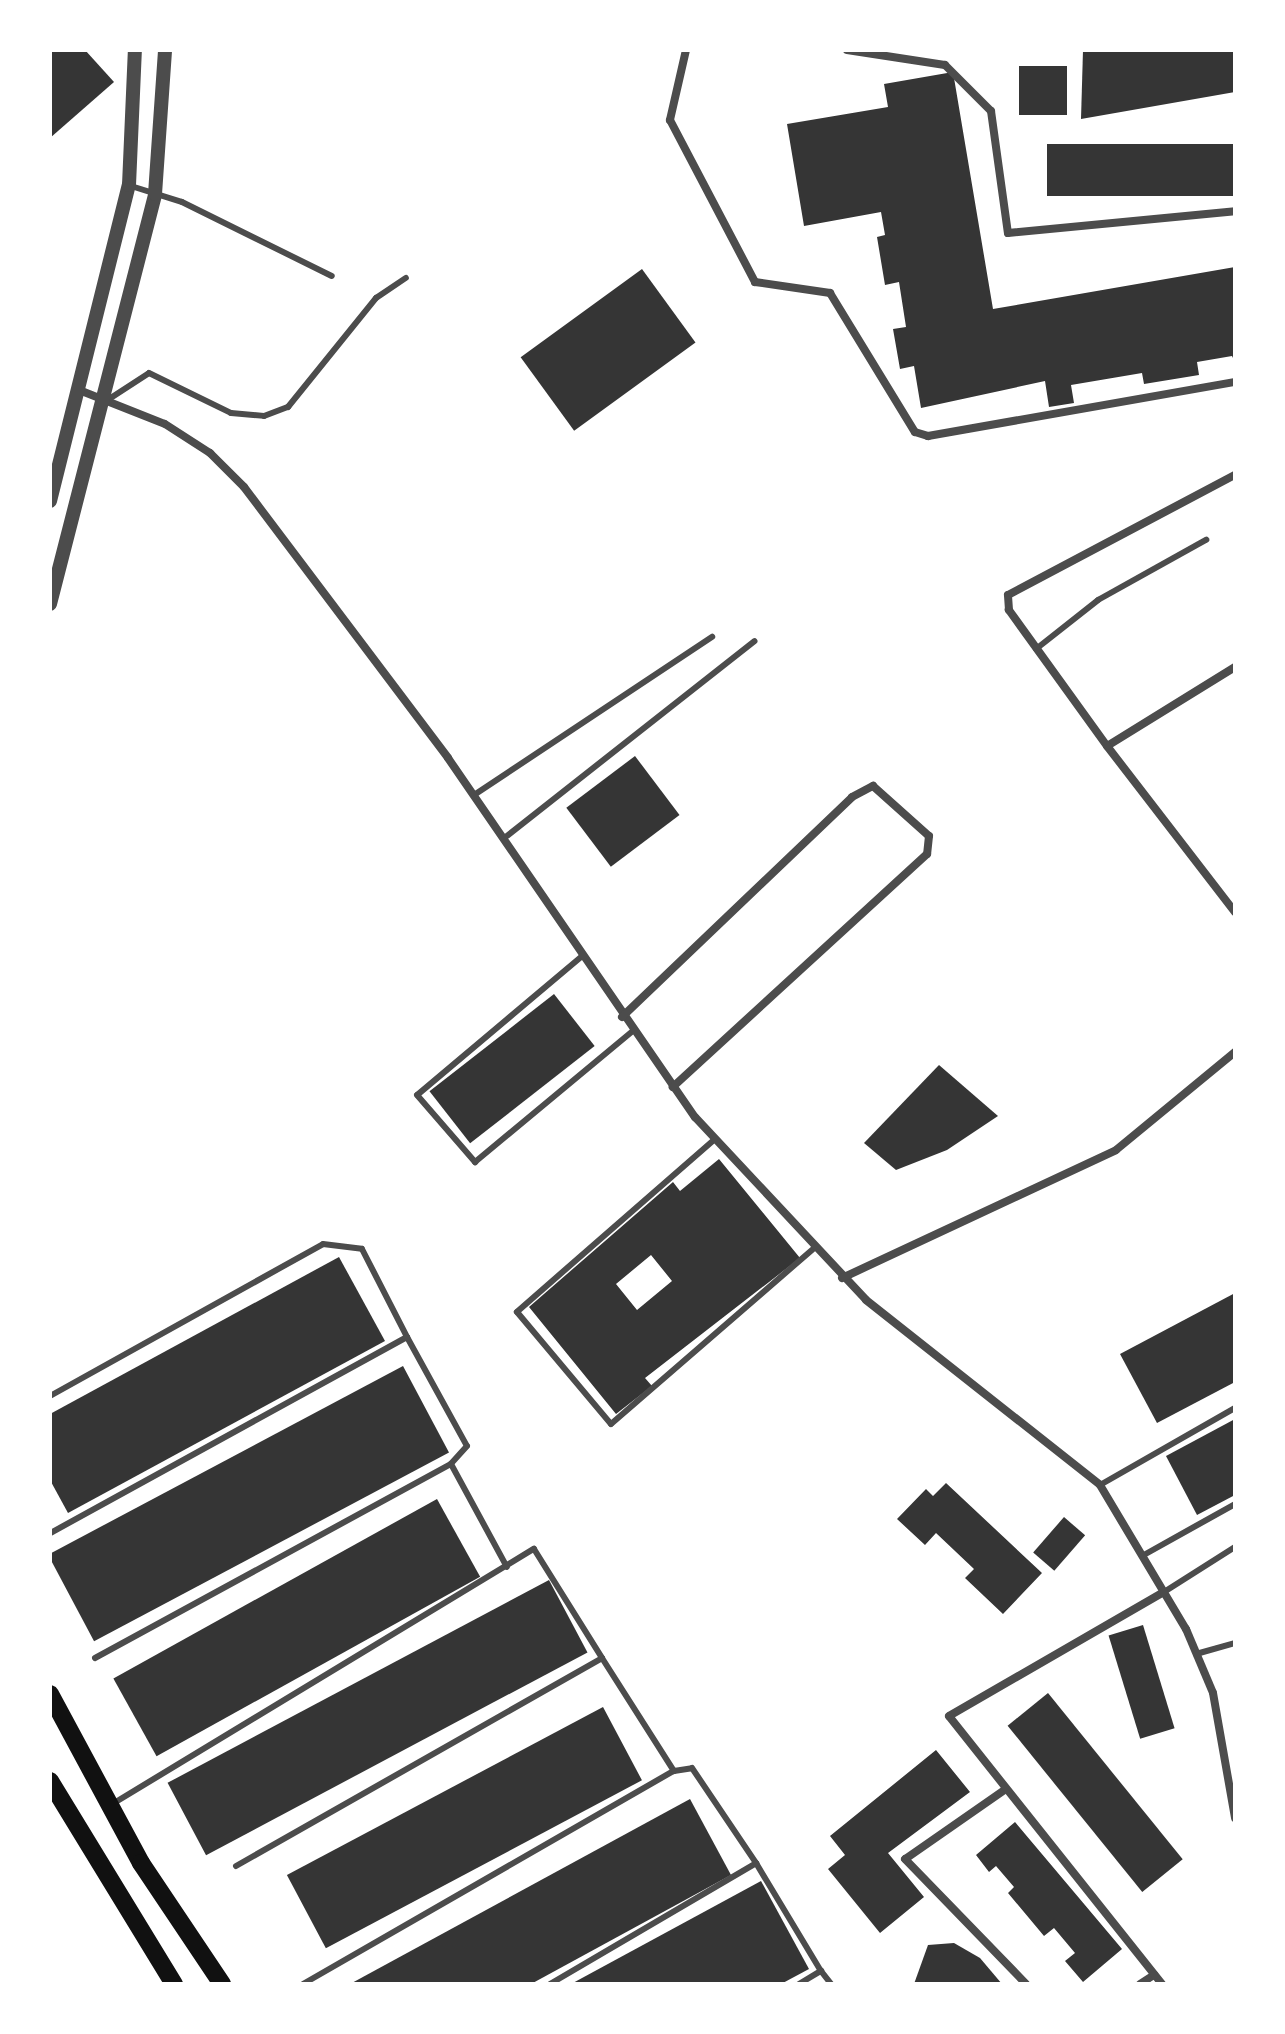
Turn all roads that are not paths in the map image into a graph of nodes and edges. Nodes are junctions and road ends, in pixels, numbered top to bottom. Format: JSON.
{"nodes":[{"id":1,"x":135,"y":50,"type":"edge"},
{"id":2,"x":165,"y":50,"type":"edge"},
{"id":3,"x":686,"y":50,"type":"edge"},
{"id":4,"x":847,"y":50,"type":"edge"},
{"id":5,"x":129,"y":185,"type":"junction"},
{"id":6,"x":155,"y":194,"type":"junction"},
{"id":7,"x":1235,"y":211,"type":"edge"},
{"id":8,"x":332,"y":276,"type":"dead end"},
{"id":9,"x":406,"y":278,"type":"dead end"},
{"id":10,"x":1235,"y":382,"type":"edge"},
{"id":11,"x":79,"y":390,"type":"junction"},
{"id":12,"x":106,"y":401,"type":"junction"},
{"id":13,"x":1235,"y":475,"type":"edge"},
{"id":14,"x":50,"y":501,"type":"edge"},
{"id":15,"x":1206,"y":540,"type":"dead end"},
{"id":16,"x":50,"y":604,"type":"edge"},
{"id":17,"x":712,"y":637,"type":"dead end"},
{"id":18,"x":755,"y":641,"type":"dead end"},
{"id":19,"x":1036,"y":649,"type":"junction"},
{"id":20,"x":1235,"y":667,"type":"edge"},
{"id":21,"x":1107,"y":746,"type":"junction"},
{"id":22,"x":474,"y":795,"type":"junction"},
{"id":23,"x":503,"y":839,"type":"junction"},
{"id":24,"x":1235,"y":912,"type":"edge"},
{"id":25,"x":581,"y":957,"type":"junction"},
{"id":26,"x":622,"y":1017,"type":"junction"},
{"id":27,"x":633,"y":1031,"type":"junction"},
{"id":28,"x":1235,"y":1052,"type":"edge"},
{"id":29,"x":673,"y":1087,"type":"junction"},
{"id":30,"x":715,"y":1139,"type":"junction"},
{"id":31,"x":813,"y":1249,"type":"junction"},
{"id":32,"x":842,"y":1278,"type":"junction"},
{"id":33,"x":407,"y":1337,"type":"junction"},
{"id":34,"x":50,"y":1396,"type":"edge"},
{"id":35,"x":1235,"y":1408,"type":"edge"},
{"id":36,"x":451,"y":1464,"type":"junction"},
{"id":37,"x":1100,"y":1485,"type":"junction"},
{"id":38,"x":1235,"y":1504,"type":"edge"},
{"id":39,"x":50,"y":1533,"type":"edge"},
{"id":40,"x":1235,"y":1547,"type":"edge"},
{"id":41,"x":1142,"y":1556,"type":"junction"},
{"id":42,"x":507,"y":1567,"type":"junction"},
{"id":43,"x":1164,"y":1592,"type":"junction"},
{"id":44,"x":1235,"y":1643,"type":"edge"},
{"id":45,"x":1196,"y":1654,"type":"junction"},
{"id":46,"x":95,"y":1658,"type":"dead end"},
{"id":47,"x":602,"y":1658,"type":"junction"},
{"id":48,"x":50,"y":1694,"type":"edge"},
{"id":49,"x":674,"y":1771,"type":"junction"},
{"id":50,"x":50,"y":1781,"type":"edge"},
{"id":51,"x":1003,"y":1791,"type":"junction"},
{"id":52,"x":108,"y":1806,"type":"junction"},
{"id":53,"x":1235,"y":1818,"type":"edge"},
{"id":54,"x":756,"y":1863,"type":"junction"},
{"id":55,"x":236,"y":1866,"type":"dead end"},
{"id":56,"x":821,"y":1971,"type":"junction"},
{"id":57,"x":1154,"y":1975,"type":"junction"},
{"id":58,"x":174,"y":1984,"type":"edge"},
{"id":59,"x":222,"y":1984,"type":"edge"},
{"id":60,"x":303,"y":1984,"type":"edge"},
{"id":61,"x":550,"y":1984,"type":"edge"},
{"id":62,"x":799,"y":1984,"type":"edge"},
{"id":63,"x":831,"y":1984,"type":"edge"},
{"id":64,"x":1026,"y":1984,"type":"edge"},
{"id":65,"x":1140,"y":1984,"type":"edge"},
{"id":66,"x":1162,"y":1984,"type":"edge"}],
"edges":[{"from":1,"to":5,"type":"street"},
{"from":2,"to":6,"type":"street"},
{"from":3,"to":10,"type":"street"},
{"from":4,"to":7,"type":"street"},
{"from":5,"to":6,"type":"lane"},
{"from":5,"to":11,"type":"street"},
{"from":6,"to":8,"type":"lane"},
{"from":6,"to":12,"type":"street"},
{"from":9,"to":12,"type":"lane"},
{"from":11,"to":12,"type":"street"},
{"from":11,"to":14,"type":"street"},
{"from":12,"to":16,"type":"street"},
{"from":12,"to":22,"type":"street"},
{"from":13,"to":19,"type":"street"},
{"from":15,"to":19,"type":"lane"},
{"from":17,"to":22,"type":"lane"},
{"from":18,"to":23,"type":"lane"},
{"from":19,"to":21,"type":"street"},
{"from":20,"to":21,"type":"street"},
{"from":21,"to":24,"type":"street"},
{"from":22,"to":23,"type":"street"},
{"from":23,"to":25,"type":"street"},
{"from":25,"to":26,"type":"street"},
{"from":25,"to":27,"type":"lane"},
{"from":26,"to":27,"type":"street"},
{"from":26,"to":29,"type":"street"},
{"from":27,"to":29,"type":"street"},
{"from":28,"to":32,"type":"street"},
{"from":29,"to":30,"type":"street"},
{"from":30,"to":31,"type":"street"},
{"from":30,"to":31,"type":"lane"},
{"from":31,"to":32,"type":"street"},
{"from":32,"to":37,"type":"street"},
{"from":33,"to":34,"type":"lane"},
{"from":33,"to":36,"type":"lane"},
{"from":33,"to":39,"type":"lane"},
{"from":35,"to":37,"type":"lane"},
{"from":36,"to":42,"type":"lane"},
{"from":36,"to":46,"type":"lane"},
{"from":37,"to":41,"type":"street"},
{"from":38,"to":41,"type":"lane"},
{"from":40,"to":43,"type":"lane"},
{"from":41,"to":43,"type":"street"},
{"from":42,"to":47,"type":"lane"},
{"from":42,"to":52,"type":"lane"},
{"from":43,"to":45,"type":"street"},
{"from":43,"to":51,"type":"street"},
{"from":44,"to":45,"type":"lane"},
{"from":45,"to":53,"type":"street"},
{"from":47,"to":49,"type":"lane"},
{"from":47,"to":55,"type":"lane"},
{"from":48,"to":52,"type":"main road"},
{"from":49,"to":54,"type":"lane"},
{"from":49,"to":60,"type":"lane"},
{"from":50,"to":58,"type":"main road"},
{"from":51,"to":57,"type":"street"},
{"from":51,"to":64,"type":"street"},
{"from":52,"to":59,"type":"main road"},
{"from":54,"to":56,"type":"lane"},
{"from":54,"to":61,"type":"lane"},
{"from":56,"to":62,"type":"lane"},
{"from":56,"to":63,"type":"lane"},
{"from":57,"to":65,"type":"street"},
{"from":57,"to":66,"type":"street"}]}
